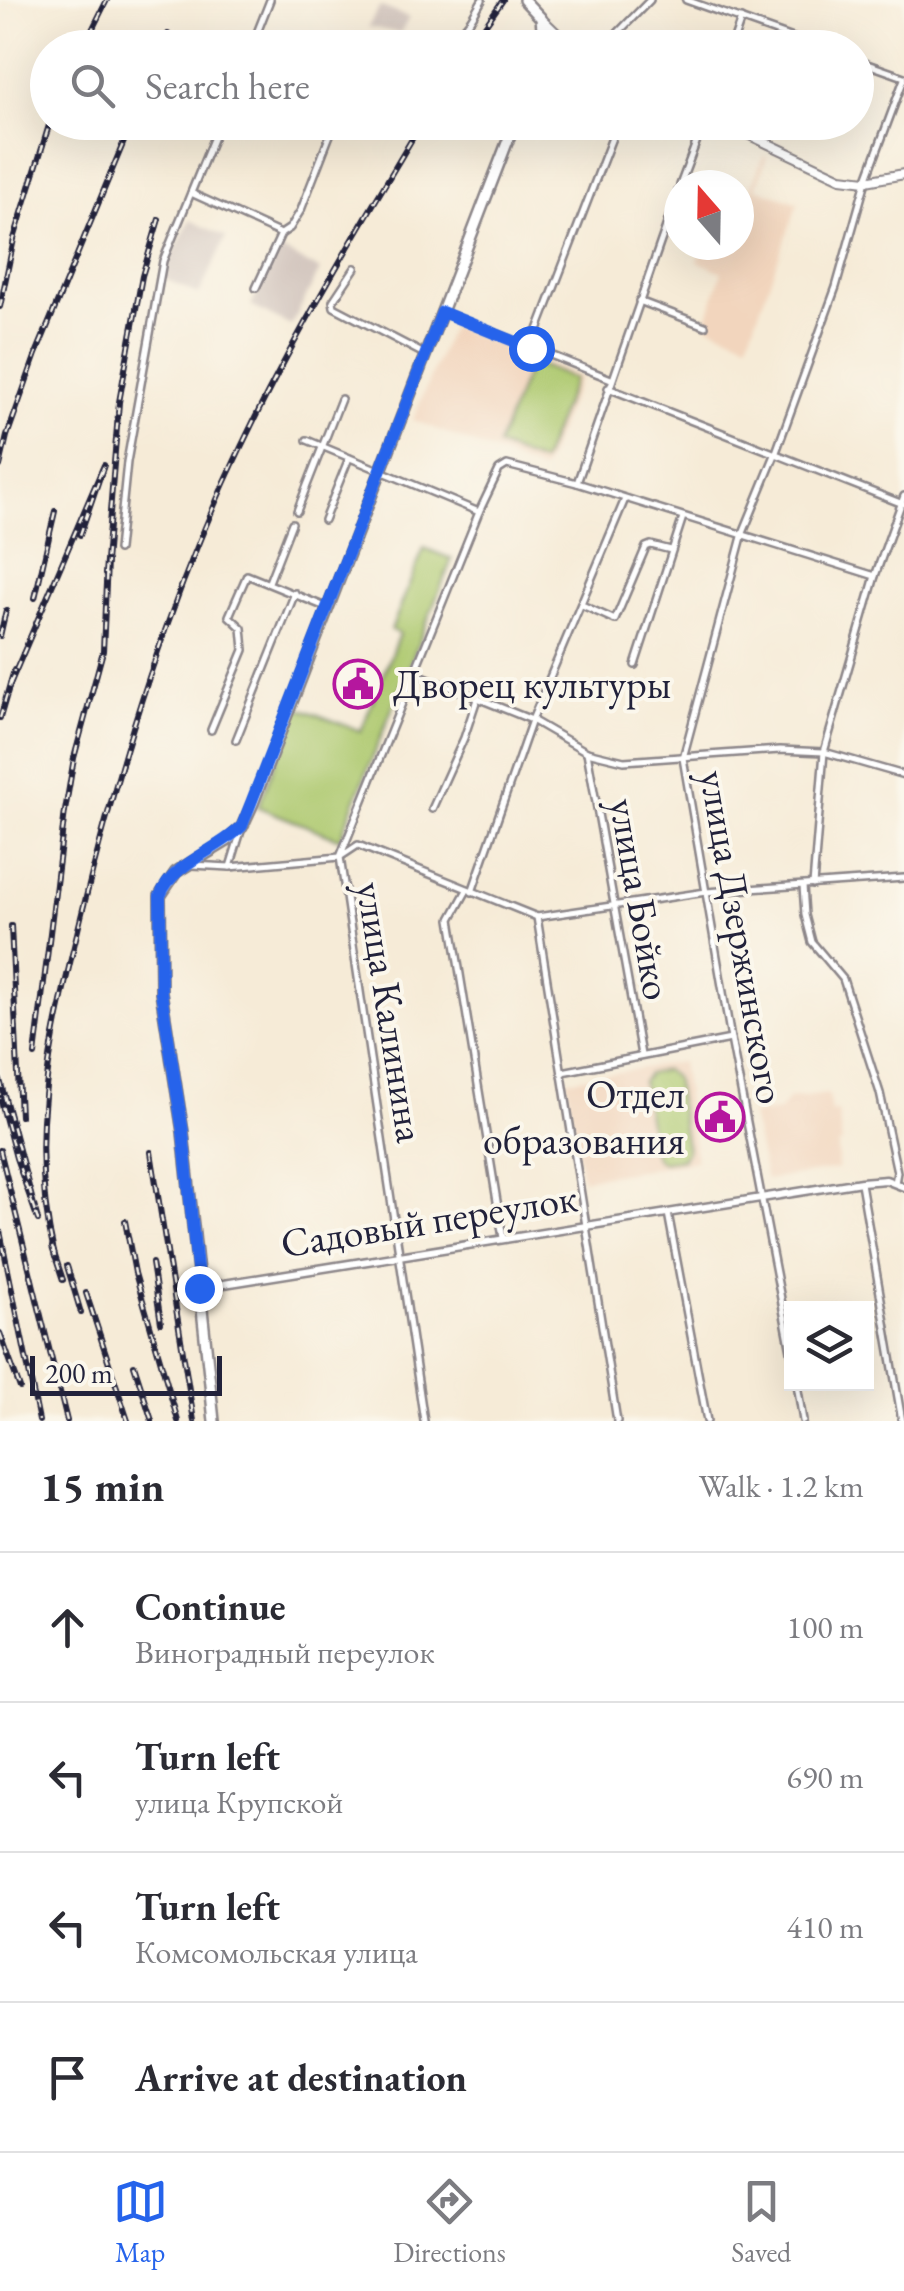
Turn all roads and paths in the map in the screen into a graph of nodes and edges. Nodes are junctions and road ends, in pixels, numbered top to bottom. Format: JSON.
{"nodes":[{"id":1,"x":270,"y":0,"type":"edge"},
{"id":2,"x":482,"y":0,"type":"edge"},
{"id":3,"x":650,"y":0,"type":"edge"},
{"id":4,"x":686,"y":0,"type":"edge"},
{"id":5,"x":527,"y":2,"type":"edge"},
{"id":6,"x":542,"y":18,"type":"junction"},
{"id":7,"x":740,"y":19,"type":"junction"},
{"id":8,"x":258,"y":30,"type":"edge"},
{"id":9,"x":464,"y":30,"type":"edge"},
{"id":10,"x":545,"y":30,"type":"edge"},
{"id":11,"x":554,"y":30,"type":"edge"},
{"id":12,"x":620,"y":30,"type":"edge"},
{"id":13,"x":737,"y":30,"type":"edge"},
{"id":14,"x":771,"y":30,"type":"edge"},
{"id":15,"x":874,"y":67,"type":"edge"},
{"id":16,"x":904,"y":78,"type":"edge"},
{"id":17,"x":213,"y":140,"type":"edge"},
{"id":18,"x":328,"y":140,"type":"edge"},
{"id":19,"x":508,"y":140,"type":"edge"},
{"id":20,"x":611,"y":140,"type":"edge"},
{"id":21,"x":697,"y":140,"type":"edge"},
{"id":22,"x":760,"y":140,"type":"edge"},
{"id":23,"x":686,"y":170,"type":"edge"},
{"id":24,"x":904,"y":174,"type":"edge"},
{"id":25,"x":866,"y":181,"type":"junction"},
{"id":26,"x":191,"y":193,"type":"junction"},
{"id":27,"x":664,"y":231,"type":"edge"},
{"id":28,"x":281,"y":234,"type":"junction"},
{"id":29,"x":355,"y":268,"type":"dead end"},
{"id":30,"x":256,"y":288,"type":"dead end"},
{"id":31,"x":639,"y":301,"type":"junction"},
{"id":32,"x":442,"y":312,"type":"junction"},
{"id":33,"x":706,"y":326,"type":"dead end"},
{"id":34,"x":531,"y":348,"type":"junction"},
{"id":35,"x":426,"y":354,"type":"junction"},
{"id":36,"x":611,"y":379,"type":"junction"},
{"id":37,"x":608,"y":388,"type":"junction"},
{"id":38,"x":341,"y":399,"type":"dead end"},
{"id":39,"x":307,"y":440,"type":"dead end"},
{"id":40,"x":323,"y":447,"type":"junction"},
{"id":41,"x":775,"y":455,"type":"junction"},
{"id":42,"x":349,"y":458,"type":"junction"},
{"id":43,"x":380,"y":472,"type":"junction"},
{"id":44,"x":577,"y":483,"type":"junction"},
{"id":45,"x":626,"y":500,"type":"junction"},
{"id":46,"x":903,"y":502,"type":"edge"},
{"id":47,"x":297,"y":511,"type":"dead end"},
{"id":48,"x":479,"y":512,"type":"junction"},
{"id":49,"x":682,"y":516,"type":"junction"},
{"id":50,"x":324,"y":520,"type":"dead end"},
{"id":51,"x":292,"y":523,"type":"dead end"},
{"id":52,"x":743,"y":533,"type":"junction"},
{"id":53,"x":118,"y":550,"type":"dead end"},
{"id":54,"x":672,"y":550,"type":"junction"},
{"id":55,"x":875,"y":576,"type":"junction"},
{"id":56,"x":269,"y":582,"type":"junction"},
{"id":57,"x":294,"y":593,"type":"junction"},
{"id":58,"x":582,"y":605,"type":"junction"},
{"id":59,"x":328,"y":608,"type":"junction"},
{"id":60,"x":635,"y":665,"type":"dead end"},
{"id":61,"x":414,"y":673,"type":"junction"},
{"id":62,"x":478,"y":696,"type":"junction"},
{"id":63,"x":532,"y":720,"type":"junction"},
{"id":64,"x":211,"y":730,"type":"dead end"},
{"id":65,"x":236,"y":740,"type":"dead end"},
{"id":66,"x":587,"y":752,"type":"junction"},
{"id":67,"x":824,"y":752,"type":"junction"},
{"id":68,"x":683,"y":758,"type":"junction"},
{"id":69,"x":904,"y":774,"type":"edge"},
{"id":70,"x":432,"y":809,"type":"dead end"},
{"id":71,"x":242,"y":826,"type":"junction"},
{"id":72,"x":340,"y":857,"type":"junction"},
{"id":73,"x":186,"y":865,"type":"junction"},
{"id":74,"x":230,"y":867,"type":"junction"},
{"id":75,"x":904,"y":878,"type":"edge"},
{"id":76,"x":813,"y":885,"type":"junction"},
{"id":77,"x":803,"y":886,"type":"junction"},
{"id":78,"x":470,"y":891,"type":"junction"},
{"id":79,"x":706,"y":892,"type":"junction"},
{"id":80,"x":614,"y":906,"type":"junction"},
{"id":81,"x":537,"y":917,"type":"junction"},
{"id":82,"x":731,"y":1039,"type":"junction"},
{"id":83,"x":641,"y":1055,"type":"junction"},
{"id":84,"x":561,"y":1072,"type":"junction"},
{"id":85,"x":861,"y":1182,"type":"junction"},
{"id":86,"x":896,"y":1182,"type":"junction"},
{"id":87,"x":904,"y":1187,"type":"edge"},
{"id":88,"x":761,"y":1197,"type":"junction"},
{"id":89,"x":668,"y":1213,"type":"junction"},
{"id":90,"x":584,"y":1226,"type":"junction"},
{"id":91,"x":502,"y":1238,"type":"junction"},
{"id":92,"x":400,"y":1254,"type":"junction"},
{"id":93,"x":199,"y":1288,"type":"junction"},
{"id":94,"x":784,"y":1315,"type":"edge"},
{"id":95,"x":798,"y":1391,"type":"edge"},
{"id":96,"x":214,"y":1421,"type":"edge"},
{"id":97,"x":424,"y":1421,"type":"edge"},
{"id":98,"x":617,"y":1421,"type":"edge"},
{"id":99,"x":707,"y":1421,"type":"edge"},
{"id":100,"x":802,"y":1421,"type":"edge"},
{"id":101,"x":902,"y":1421,"type":"edge"}],
"edges":[{"from":1,"to":8,"type":"street"},
{"from":2,"to":9,"type":"street"},
{"from":3,"to":12,"type":"street"},
{"from":4,"to":7,"type":"street"},
{"from":5,"to":6,"type":"main road"},
{"from":6,"to":10,"type":"main road"},
{"from":6,"to":11,"type":"main road"},
{"from":7,"to":13,"type":"street"},
{"from":7,"to":14,"type":"street"},
{"from":15,"to":16,"type":"street"},
{"from":16,"to":25,"type":"street","name":"улица Дзержинского"},
{"from":17,"to":26,"type":"street"},
{"from":18,"to":28,"type":"street"},
{"from":19,"to":32,"type":"main road"},
{"from":20,"to":34,"type":"street"},
{"from":21,"to":23,"type":"street"},
{"from":22,"to":25,"type":"main road"},
{"from":24,"to":25,"type":"main road"},
{"from":25,"to":41,"type":"street","name":"улица Дзержинского"},
{"from":26,"to":28,"type":"street"},
{"from":26,"to":53,"type":"street"},
{"from":27,"to":31,"type":"street"},
{"from":28,"to":30,"type":"street"},
{"from":29,"to":35,"type":"street"},
{"from":31,"to":33,"type":"street"},
{"from":31,"to":36,"type":"street"},
{"from":32,"to":34,"type":"street"},
{"from":32,"to":35,"type":"main road"},
{"from":34,"to":36,"type":"street"},
{"from":35,"to":43,"type":"main road"},
{"from":36,"to":37,"type":"street"},
{"from":37,"to":41,"type":"street"},
{"from":37,"to":44,"type":"street"},
{"from":38,"to":40,"type":"street"},
{"from":39,"to":40,"type":"street"},
{"from":40,"to":42,"type":"street"},
{"from":40,"to":47,"type":"street"},
{"from":41,"to":46,"type":"street"},
{"from":41,"to":52,"type":"street","name":"улица Дзержинского"},
{"from":42,"to":43,"type":"street"},
{"from":42,"to":50,"type":"street"},
{"from":43,"to":48,"type":"street"},
{"from":43,"to":59,"type":"main road"},
{"from":44,"to":45,"type":"street"},
{"from":44,"to":48,"type":"street","name":"улица Калинина"},
{"from":45,"to":49,"type":"street"},
{"from":45,"to":58,"type":"street"},
{"from":46,"to":55,"type":"street"},
{"from":48,"to":61,"type":"street","name":"улица Калинина"},
{"from":49,"to":52,"type":"street"},
{"from":49,"to":54,"type":"street"},
{"from":51,"to":56,"type":"street"},
{"from":52,"to":55,"type":"street"},
{"from":52,"to":68,"type":"street","name":"улица Дзержинского"},
{"from":54,"to":58,"type":"street"},
{"from":54,"to":60,"type":"street"},
{"from":55,"to":67,"type":"street"},
{"from":56,"to":57,"type":"street"},
{"from":56,"to":64,"type":"street"},
{"from":57,"to":59,"type":"street"},
{"from":57,"to":65,"type":"street"},
{"from":58,"to":63,"type":"street"},
{"from":59,"to":71,"type":"main road"},
{"from":61,"to":62,"type":"street"},
{"from":61,"to":72,"type":"street","name":"улица Калинина"},
{"from":62,"to":63,"type":"street"},
{"from":62,"to":70,"type":"street"},
{"from":63,"to":66,"type":"street"},
{"from":63,"to":78,"type":"street"},
{"from":66,"to":68,"type":"street"},
{"from":66,"to":80,"type":"street","name":"улица Бойко"},
{"from":67,"to":68,"type":"street"},
{"from":67,"to":69,"type":"street"},
{"from":67,"to":76,"type":"street"},
{"from":68,"to":79,"type":"street","name":"улица Дзержинского"},
{"from":71,"to":73,"type":"main road"},
{"from":71,"to":74,"type":"street"},
{"from":72,"to":74,"type":"street"},
{"from":72,"to":78,"type":"street"},
{"from":72,"to":92,"type":"street","name":"улица Калинина"},
{"from":73,"to":74,"type":"street"},
{"from":73,"to":93,"type":"main road"},
{"from":75,"to":76,"type":"street"},
{"from":76,"to":77,"type":"street"},
{"from":77,"to":79,"type":"street"},
{"from":77,"to":86,"type":"street"},
{"from":78,"to":81,"type":"street"},
{"from":78,"to":91,"type":"street"},
{"from":79,"to":80,"type":"street"},
{"from":79,"to":82,"type":"street","name":"улица Дзержинского"},
{"from":80,"to":81,"type":"street"},
{"from":80,"to":83,"type":"street","name":"улица Бойко"},
{"from":81,"to":84,"type":"street"},
{"from":82,"to":83,"type":"street","name":"улица Бойко"},
{"from":82,"to":88,"type":"street","name":"улица Дзержинского"},
{"from":83,"to":84,"type":"street","name":"улица Бойко"},
{"from":84,"to":90,"type":"street"},
{"from":85,"to":86,"type":"street","name":"Садовый переулок"},
{"from":85,"to":88,"type":"street","name":"Садовый переулок"},
{"from":85,"to":101,"type":"street"},
{"from":86,"to":87,"type":"street"},
{"from":88,"to":89,"type":"street","name":"Садовый переулок"},
{"from":88,"to":94,"type":"street","name":"улица Дзержинского"},
{"from":89,"to":90,"type":"street","name":"Садовый переулок"},
{"from":89,"to":99,"type":"street"},
{"from":90,"to":91,"type":"street","name":"Садовый переулок"},
{"from":90,"to":98,"type":"street"},
{"from":91,"to":92,"type":"street","name":"Садовый переулок"},
{"from":92,"to":93,"type":"street","name":"Садовый переулок"},
{"from":92,"to":97,"type":"street","name":"улица Калинина"},
{"from":93,"to":96,"type":"main road"},
{"from":95,"to":100,"type":"street"}]}
